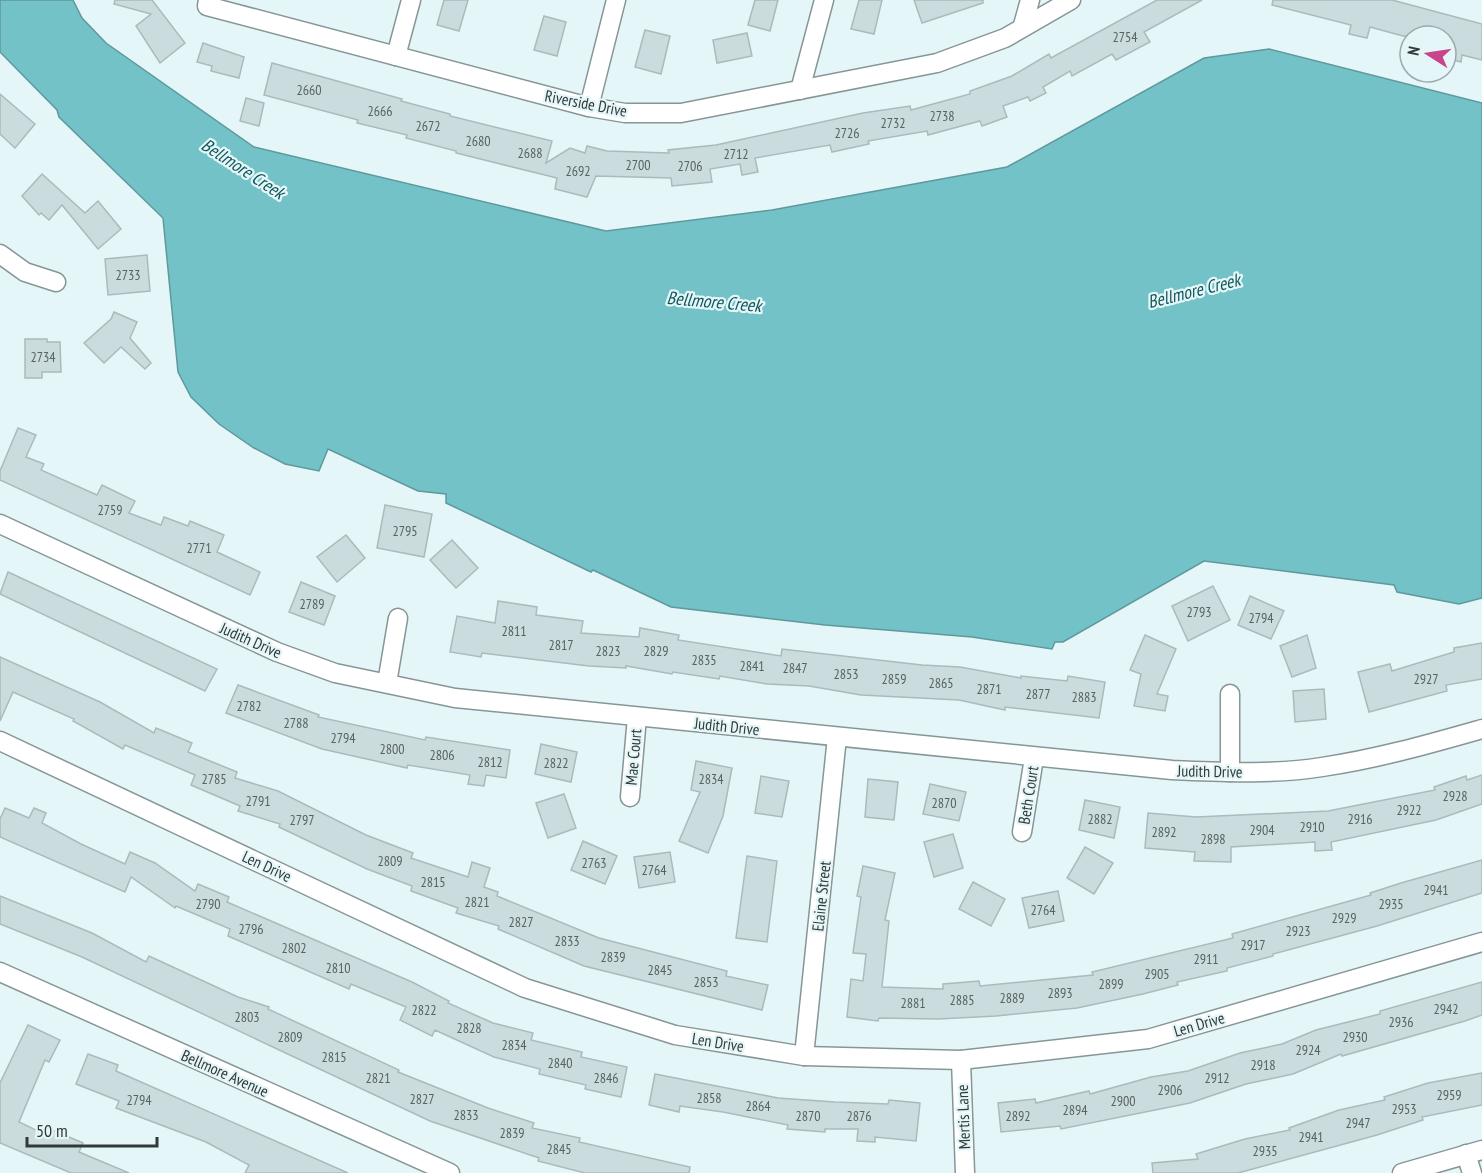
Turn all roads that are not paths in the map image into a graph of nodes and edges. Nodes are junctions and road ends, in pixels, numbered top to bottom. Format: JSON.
{"nodes":[{"id":1,"x":208,"y":0,"type":"edge"},
{"id":2,"x":411,"y":0,"type":"edge"},
{"id":3,"x":616,"y":0,"type":"edge"},
{"id":4,"x":824,"y":0,"type":"edge"},
{"id":5,"x":1030,"y":0,"type":"edge"},
{"id":6,"x":1071,"y":0,"type":"edge"},
{"id":7,"x":1023,"y":26,"type":"junction"},
{"id":8,"x":396,"y":56,"type":"junction"},
{"id":9,"x":800,"y":90,"type":"junction"},
{"id":10,"x":589,"y":107,"type":"junction"},
{"id":11,"x":0,"y":254,"type":"edge"},
{"id":12,"x":56,"y":282,"type":"dead end"},
{"id":13,"x":0,"y":524,"type":"edge"},
{"id":14,"x":398,"y":618,"type":"dead end"},
{"id":15,"x":387,"y":683,"type":"junction"},
{"id":16,"x":1230,"y":694,"type":"dead end"},
{"id":17,"x":637,"y":717,"type":"junction"},
{"id":18,"x":1482,"y":729,"type":"edge"},
{"id":19,"x":837,"y":737,"type":"junction"},
{"id":20,"x":0,"y":741,"type":"edge"},
{"id":21,"x":1034,"y":758,"type":"junction"},
{"id":22,"x":1230,"y":772,"type":"junction"},
{"id":23,"x":630,"y":797,"type":"dead end"},
{"id":24,"x":1022,"y":832,"type":"dead end"},
{"id":25,"x":1482,"y":942,"type":"edge"},
{"id":26,"x":1,"y":974,"type":"edge"},
{"id":27,"x":804,"y":1056,"type":"junction"},
{"id":28,"x":961,"y":1060,"type":"junction"},
{"id":29,"x":1474,"y":1152,"type":"edge"},
{"id":30,"x":450,"y":1173,"type":"edge"},
{"id":31,"x":965,"y":1173,"type":"edge"},
{"id":32,"x":1402,"y":1173,"type":"edge"},
{"id":33,"x":1473,"y":1173,"type":"edge"}],
"edges":[{"from":1,"to":8,"type":"street","name":"Riverside Drive"},
{"from":2,"to":8,"type":"street"},
{"from":3,"to":10,"type":"street"},
{"from":4,"to":9,"type":"street"},
{"from":5,"to":7,"type":"street"},
{"from":6,"to":7,"type":"street","name":"Riverside Drive"},
{"from":7,"to":9,"type":"street","name":"Riverside Drive"},
{"from":8,"to":10,"type":"street","name":"Riverside Drive"},
{"from":9,"to":10,"type":"street","name":"Riverside Drive"},
{"from":11,"to":12,"type":"street"},
{"from":13,"to":15,"type":"street","name":"Judith Drive"},
{"from":14,"to":15,"type":"street"},
{"from":15,"to":17,"type":"street","name":"Judith Drive"},
{"from":16,"to":22,"type":"street"},
{"from":17,"to":19,"type":"street","name":"Judith Drive"},
{"from":17,"to":23,"type":"street","name":"Mae Court"},
{"from":18,"to":22,"type":"street","name":"Judith Drive"},
{"from":19,"to":21,"type":"street","name":"Judith Drive"},
{"from":19,"to":27,"type":"street","name":"Elaine Street"},
{"from":20,"to":27,"type":"street","name":"Len Drive"},
{"from":21,"to":22,"type":"street","name":"Judith Drive"},
{"from":21,"to":24,"type":"street","name":"Beth Court"},
{"from":25,"to":28,"type":"street","name":"Len Drive"},
{"from":26,"to":30,"type":"street","name":"Bellmore Avenue"},
{"from":27,"to":28,"type":"street","name":"Len Drive"},
{"from":28,"to":31,"type":"street","name":"Mertis Lane"},
{"from":29,"to":32,"type":"street"},
{"from":29,"to":33,"type":"street"}]}
